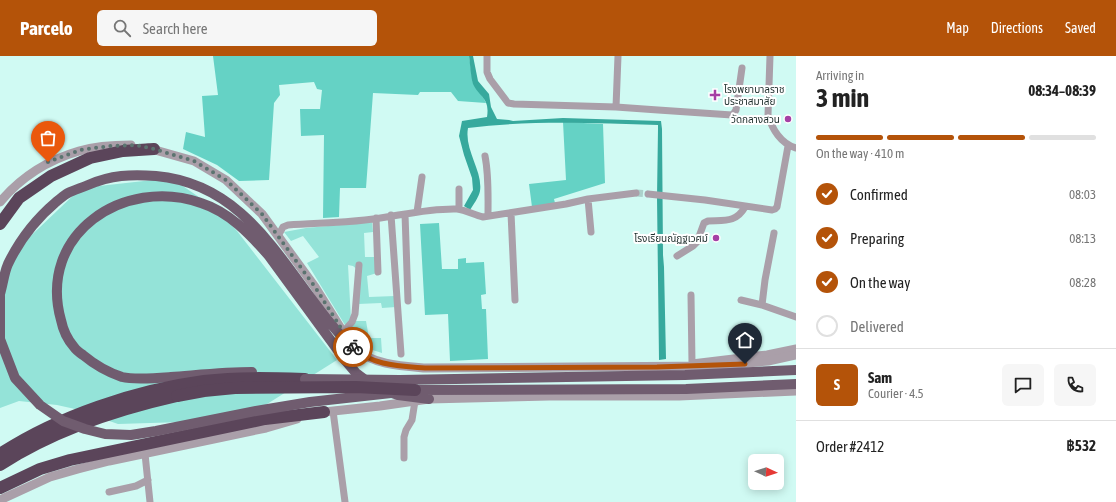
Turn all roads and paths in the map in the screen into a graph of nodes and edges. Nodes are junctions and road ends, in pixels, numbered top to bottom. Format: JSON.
{"nodes":[{"id":1,"x":486,"y":56,"type":"edge"},
{"id":2,"x":618,"y":56,"type":"edge"},
{"id":3,"x":770,"y":56,"type":"edge"},
{"id":4,"x":742,"y":68,"type":"dead end"},
{"id":5,"x":616,"y":107,"type":"junction"},
{"id":6,"x":788,"y":146,"type":"junction"},
{"id":7,"x":796,"y":148,"type":"edge"},
{"id":8,"x":154,"y":149,"type":"junction"},
{"id":9,"x":485,"y":156,"type":"dead end"},
{"id":10,"x":422,"y":177,"type":"dead end"},
{"id":11,"x":459,"y":189,"type":"dead end"},
{"id":12,"x":636,"y":193,"type":"tunnel mouth"},
{"id":13,"x":651,"y":194,"type":"tunnel mouth"},
{"id":14,"x":588,"y":199,"type":"junction"},
{"id":15,"x":0,"y":202,"type":"edge"},
{"id":16,"x":745,"y":207,"type":"junction"},
{"id":17,"x":458,"y":209,"type":"junction"},
{"id":18,"x":417,"y":212,"type":"junction"},
{"id":19,"x":511,"y":213,"type":"junction"},
{"id":20,"x":405,"y":214,"type":"junction"},
{"id":21,"x":391,"y":215,"type":"junction"},
{"id":22,"x":488,"y":216,"type":"junction"},
{"id":23,"x":376,"y":218,"type":"junction"},
{"id":24,"x":0,"y":224,"type":"edge"},
{"id":25,"x":592,"y":232,"type":"dead end"},
{"id":26,"x":774,"y":233,"type":"dead end"},
{"id":27,"x":278,"y":236,"type":"junction"},
{"id":28,"x":677,"y":256,"type":"dead end"},
{"id":29,"x":358,"y":265,"type":"dead end"},
{"id":30,"x":378,"y":272,"type":"dead end"},
{"id":31,"x":0,"y":295,"type":"edge"},
{"id":32,"x":691,"y":295,"type":"dead end"},
{"id":33,"x":515,"y":300,"type":"dead end"},
{"id":34,"x":741,"y":300,"type":"dead end"},
{"id":35,"x":408,"y":301,"type":"dead end"},
{"id":36,"x":762,"y":305,"type":"junction"},
{"id":37,"x":796,"y":317,"type":"edge"},
{"id":38,"x":343,"y":332,"type":"junction"},
{"id":39,"x":353,"y":348,"type":"junction"},
{"id":40,"x":796,"y":348,"type":"edge"},
{"id":41,"x":401,"y":354,"type":"dead end"},
{"id":42,"x":796,"y":355,"type":"edge"},
{"id":43,"x":692,"y":363,"type":"junction"},
{"id":44,"x":671,"y":366,"type":"junction"},
{"id":45,"x":796,"y":370,"type":"edge"},
{"id":46,"x":304,"y":379,"type":"junction"},
{"id":47,"x":796,"y":384,"type":"edge"},
{"id":48,"x":796,"y":391,"type":"edge"},
{"id":49,"x":415,"y":396,"type":"junction"},
{"id":50,"x":429,"y":399,"type":"junction"},
{"id":51,"x":329,"y":411,"type":"junction"},
{"id":52,"x":0,"y":454,"type":"edge"},
{"id":53,"x":145,"y":454,"type":"junction"},
{"id":54,"x":404,"y":458,"type":"dead end"},
{"id":55,"x":0,"y":465,"type":"edge"},
{"id":56,"x":148,"y":480,"type":"junction"},
{"id":57,"x":0,"y":488,"type":"edge"},
{"id":58,"x":109,"y":492,"type":"dead end"},
{"id":59,"x":0,"y":500,"type":"edge"},
{"id":60,"x":150,"y":502,"type":"edge"},
{"id":61,"x":345,"y":502,"type":"edge"}],
"edges":[{"from":1,"to":5,"type":"street"},
{"from":2,"to":5,"type":"street"},
{"from":3,"to":6,"type":"street"},
{"from":4,"to":5,"type":"street"},
{"from":6,"to":7,"type":"street"},
{"from":6,"to":16,"type":"street"},
{"from":8,"to":15,"type":"street"},
{"from":8,"to":24,"type":"highway"},
{"from":8,"to":27,"type":"street"},
{"from":9,"to":22,"type":"street"},
{"from":10,"to":18,"type":"street"},
{"from":11,"to":17,"type":"street"},
{"from":12,"to":14,"type":"street"},
{"from":13,"to":16,"type":"street"},
{"from":14,"to":19,"type":"street"},
{"from":14,"to":25,"type":"street"},
{"from":16,"to":28,"type":"street"},
{"from":17,"to":18,"type":"street"},
{"from":17,"to":22,"type":"street"},
{"from":18,"to":20,"type":"street"},
{"from":19,"to":22,"type":"street"},
{"from":19,"to":33,"type":"street"},
{"from":20,"to":21,"type":"street"},
{"from":20,"to":35,"type":"street"},
{"from":21,"to":23,"type":"street"},
{"from":21,"to":41,"type":"street"},
{"from":23,"to":27,"type":"street"},
{"from":23,"to":30,"type":"street"},
{"from":26,"to":36,"type":"street"},
{"from":27,"to":38,"type":"street"},
{"from":29,"to":38,"type":"street"},
{"from":31,"to":39,"type":"main road"},
{"from":31,"to":49,"type":"main road","bridge":true},
{"from":32,"to":43,"type":"street"},
{"from":34,"to":36,"type":"street"},
{"from":36,"to":37,"type":"street"},
{"from":38,"to":39,"type":"street"},
{"from":39,"to":44,"type":"street"},
{"from":40,"to":43,"type":"street"},
{"from":42,"to":44,"type":"street"},
{"from":43,"to":44,"type":"street"},
{"from":45,"to":46,"type":"main road","bridge":true},
{"from":46,"to":50,"type":"main road"},
{"from":46,"to":52,"type":"highway","bridge":true},
{"from":47,"to":49,"type":"main road"},
{"from":48,"to":50,"type":"street"},
{"from":49,"to":50,"type":"street"},
{"from":49,"to":51,"type":"street"},
{"from":49,"to":54,"type":"street"},
{"from":49,"to":55,"type":"highway","bridge":true},
{"from":51,"to":53,"type":"street"},
{"from":51,"to":57,"type":"highway"},
{"from":51,"to":61,"type":"street"},
{"from":53,"to":56,"type":"street"},
{"from":53,"to":59,"type":"street"},
{"from":56,"to":58,"type":"street"},
{"from":56,"to":60,"type":"street"}]}
